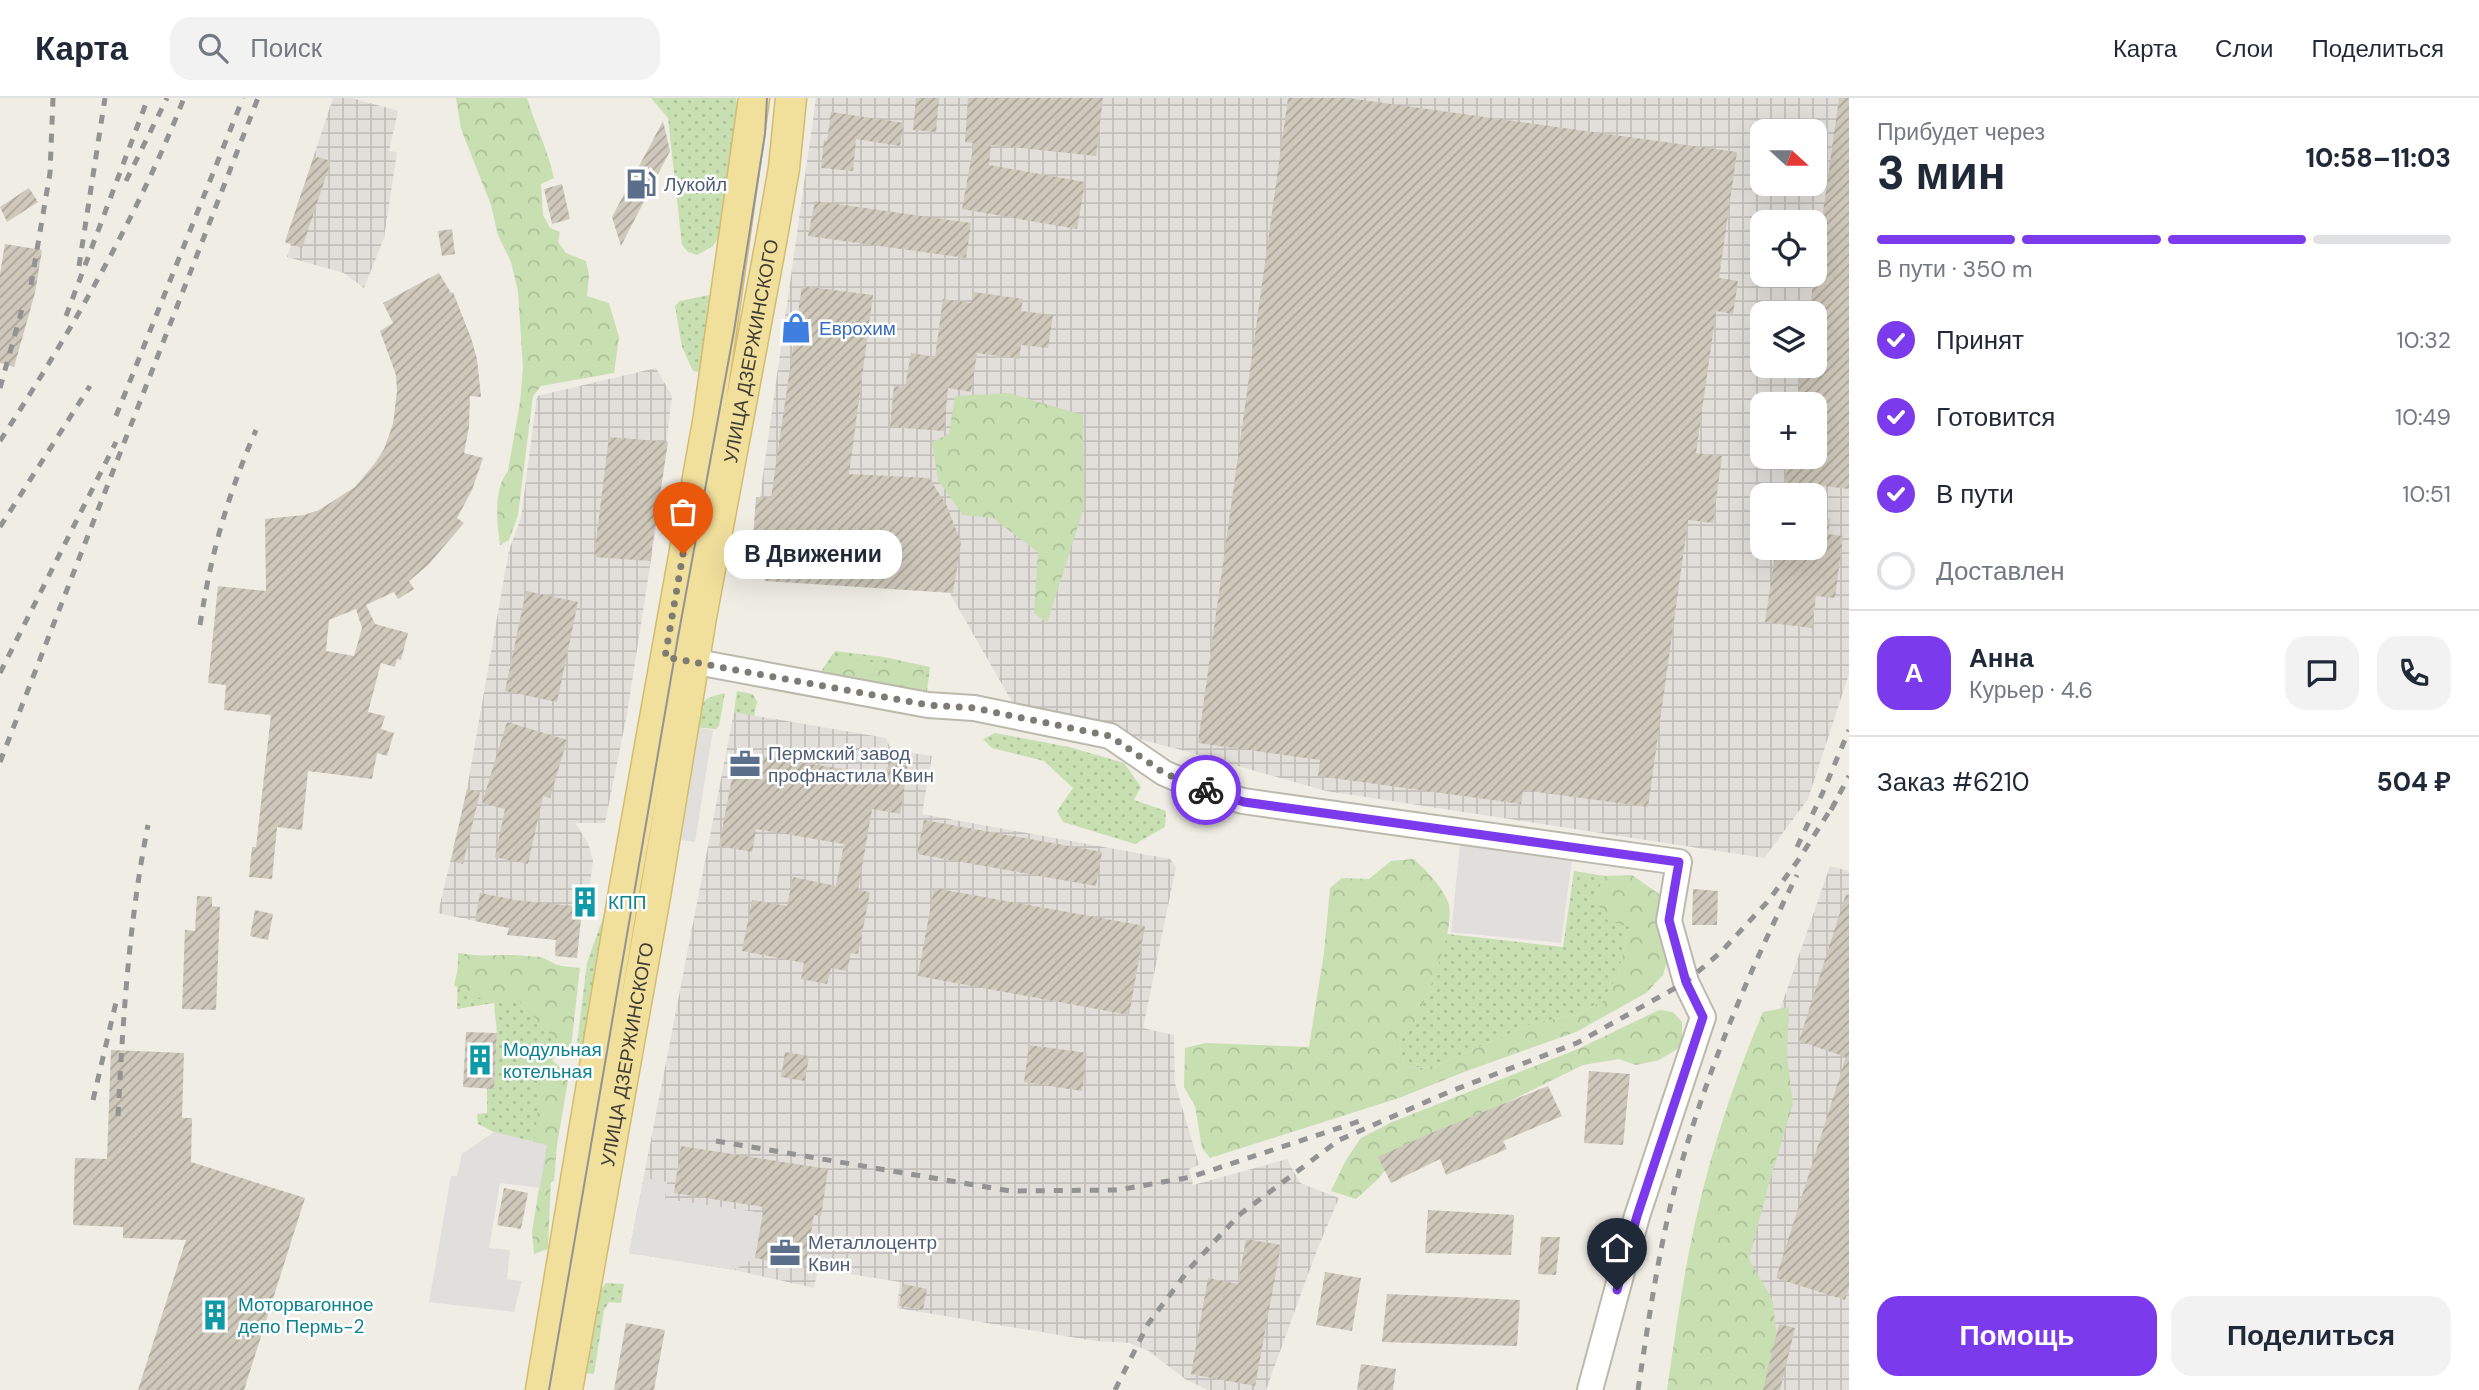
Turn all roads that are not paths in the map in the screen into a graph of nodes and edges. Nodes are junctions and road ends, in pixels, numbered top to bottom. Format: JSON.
{"nodes":[{"id":1,"x":754,"y":98,"type":"edge"},
{"id":2,"x":792,"y":98,"type":"edge"},
{"id":3,"x":679,"y":659,"type":"junction"},
{"id":4,"x":541,"y":1390,"type":"edge"},
{"id":5,"x":567,"y":1390,"type":"edge"},
{"id":6,"x":1590,"y":1390,"type":"edge"}],
"edges":[{"from":1,"to":3,"type":"main road","name":"УЛИЦА ДЗЕРЖИНСКОГО"},
{"from":2,"to":3,"type":"main road","name":"УЛИЦА ДЗЕРЖИНСКОГО"},
{"from":3,"to":4,"type":"main road","name":"УЛИЦА ДЗЕРЖИНСКОГО"},
{"from":3,"to":5,"type":"main road","name":"УЛИЦА ДЗЕРЖИНСКОГО"},
{"from":3,"to":6,"type":"street"}]}
